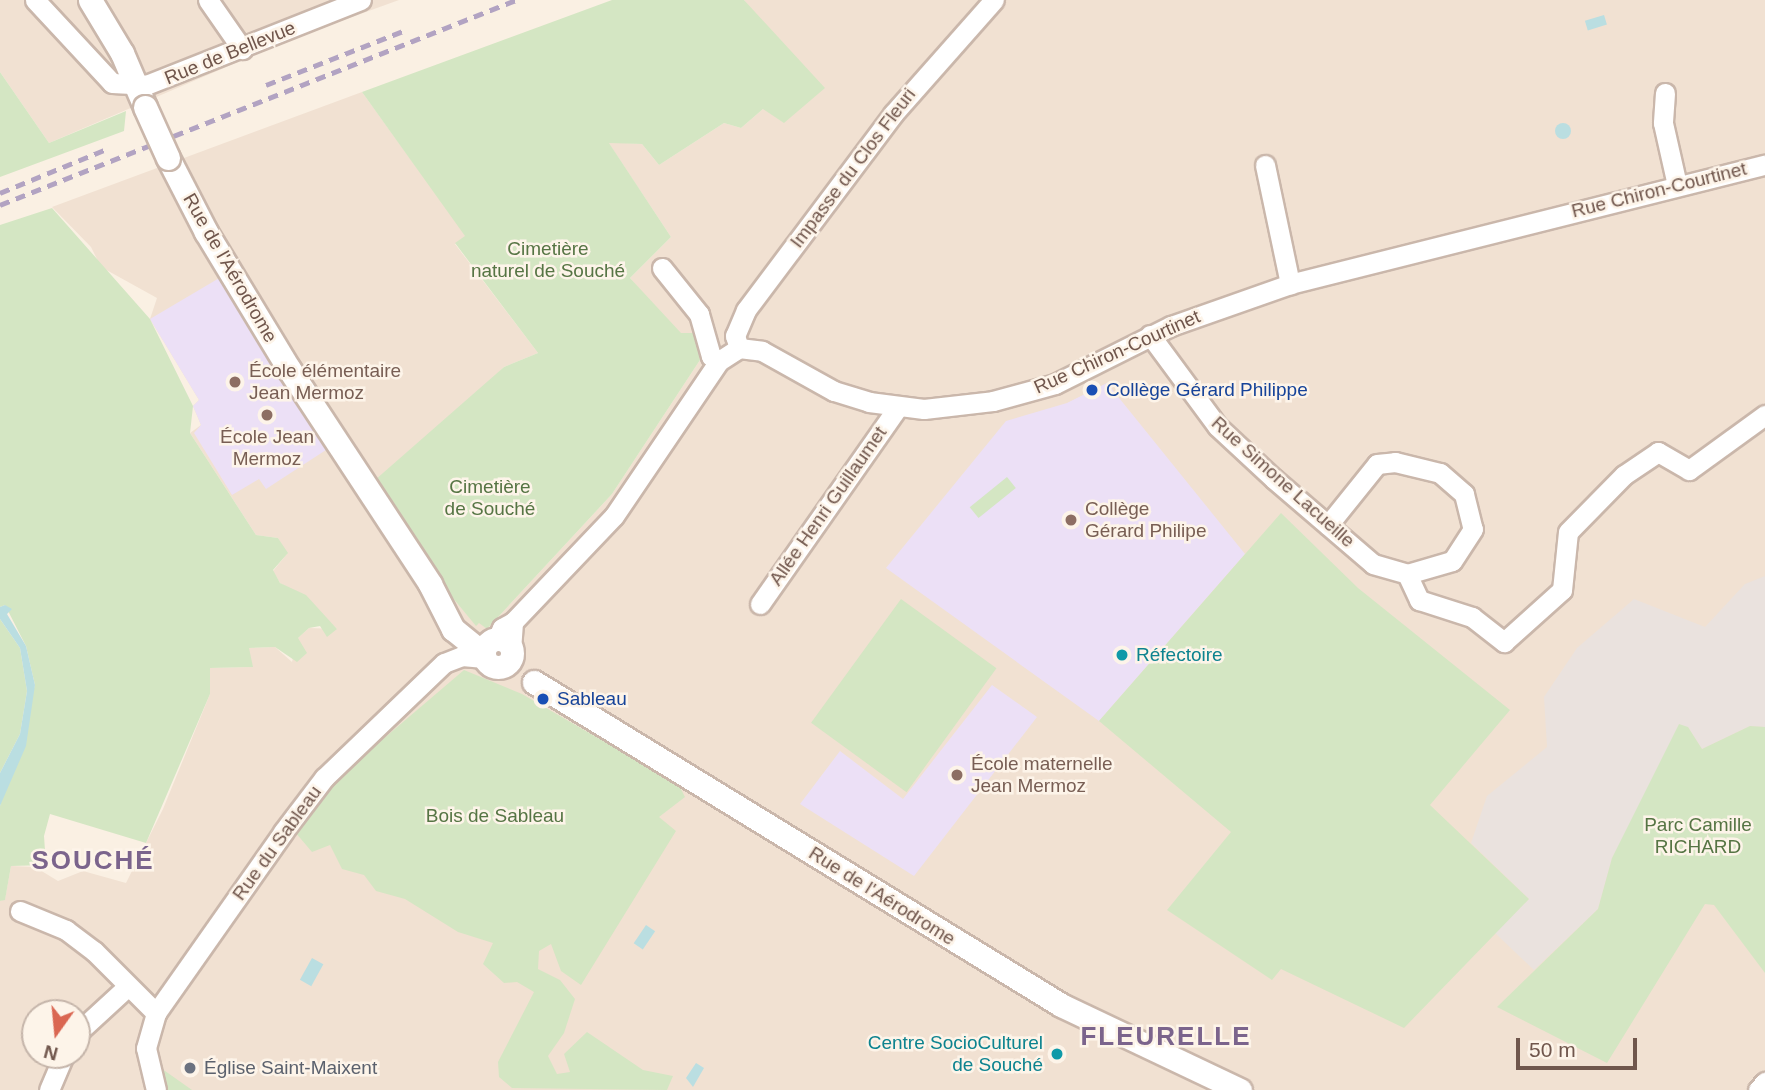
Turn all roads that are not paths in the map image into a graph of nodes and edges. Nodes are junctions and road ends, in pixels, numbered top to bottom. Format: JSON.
{"nodes":[{"id":1,"x":35,"y":0,"type":"edge"},
{"id":2,"x":90,"y":0,"type":"edge"},
{"id":3,"x":208,"y":0,"type":"edge"},
{"id":4,"x":361,"y":0,"type":"edge"},
{"id":5,"x":994,"y":0,"type":"edge"},
{"id":6,"x":242,"y":49,"type":"junction"},
{"id":7,"x":136,"y":84,"type":"junction"},
{"id":8,"x":1665,"y":93,"type":"dead end"},
{"id":9,"x":1265,"y":165,"type":"dead end"},
{"id":10,"x":1765,"y":165,"type":"edge"},
{"id":11,"x":1677,"y":185,"type":"junction"},
{"id":12,"x":662,"y":268,"type":"dead end"},
{"id":13,"x":1290,"y":284,"type":"junction"},
{"id":14,"x":1150,"y":335,"type":"junction"},
{"id":15,"x":739,"y":348,"type":"junction"},
{"id":16,"x":719,"y":360,"type":"junction"},
{"id":17,"x":897,"y":408,"type":"junction"},
{"id":18,"x":1765,"y":415,"type":"edge"},
{"id":19,"x":1328,"y":526,"type":"junction"},
{"id":20,"x":1408,"y":575,"type":"junction"},
{"id":21,"x":760,"y":604,"type":"dead end"},
{"id":22,"x":497,"y":652,"type":"junction"},
{"id":23,"x":20,"y":911,"type":"dead end"},
{"id":24,"x":127,"y":987,"type":"junction"},
{"id":25,"x":156,"y":1013,"type":"junction"},
{"id":26,"x":91,"y":1020,"type":"edge"},
{"id":27,"x":58,"y":1069,"type":"edge"},
{"id":28,"x":1765,"y":1083,"type":"edge"},
{"id":29,"x":49,"y":1090,"type":"edge"},
{"id":30,"x":156,"y":1090,"type":"edge"},
{"id":31,"x":1240,"y":1090,"type":"edge"},
{"id":32,"x":1758,"y":1090,"type":"edge"}],
"edges":[{"from":1,"to":7,"type":"street"},
{"from":2,"to":7,"type":"street","name":"Rue de l'Aérodrome"},
{"from":3,"to":6,"type":"street"},
{"from":4,"to":6,"type":"street","name":"Rue de Bellevue"},
{"from":5,"to":15,"type":"street","name":"Impasse du Clos Fleuri"},
{"from":6,"to":7,"type":"street","name":"Rue de Bellevue"},
{"from":7,"to":22,"type":"street","name":"Rue de l'Aérodrome","bridge":true},
{"from":8,"to":11,"type":"street"},
{"from":9,"to":13,"type":"street"},
{"from":10,"to":11,"type":"street","name":"Rue Chiron-Courtinet"},
{"from":11,"to":13,"type":"street","name":"Rue Chiron-Courtinet"},
{"from":12,"to":16,"type":"street"},
{"from":13,"to":14,"type":"street","name":"Rue Chiron-Courtinet"},
{"from":14,"to":17,"type":"street","name":"Rue Chiron-Courtinet"},
{"from":14,"to":19,"type":"street","name":"Rue Simone Lacueille"},
{"from":15,"to":16,"type":"street"},
{"from":15,"to":17,"type":"street","name":"Rue Chiron-Courtinet"},
{"from":16,"to":22,"type":"street"},
{"from":17,"to":21,"type":"street","name":"Allée Henri Guillaumet"},
{"from":18,"to":20,"type":"street"},
{"from":19,"to":20,"type":"street","name":"Rue Simone Lacueille"},
{"from":19,"to":20,"type":"street"},
{"from":22,"to":25,"type":"street","name":"Rue du Sableau"},
{"from":22,"to":31,"type":"street","name":"Rue de l'Aérodrome"},
{"from":23,"to":24,"type":"street"},
{"from":24,"to":25,"type":"street"},
{"from":24,"to":26,"type":"street"},
{"from":25,"to":30,"type":"street","name":"Rue du Sableau"},
{"from":27,"to":29,"type":"street"},
{"from":28,"to":32,"type":"street"}]}
